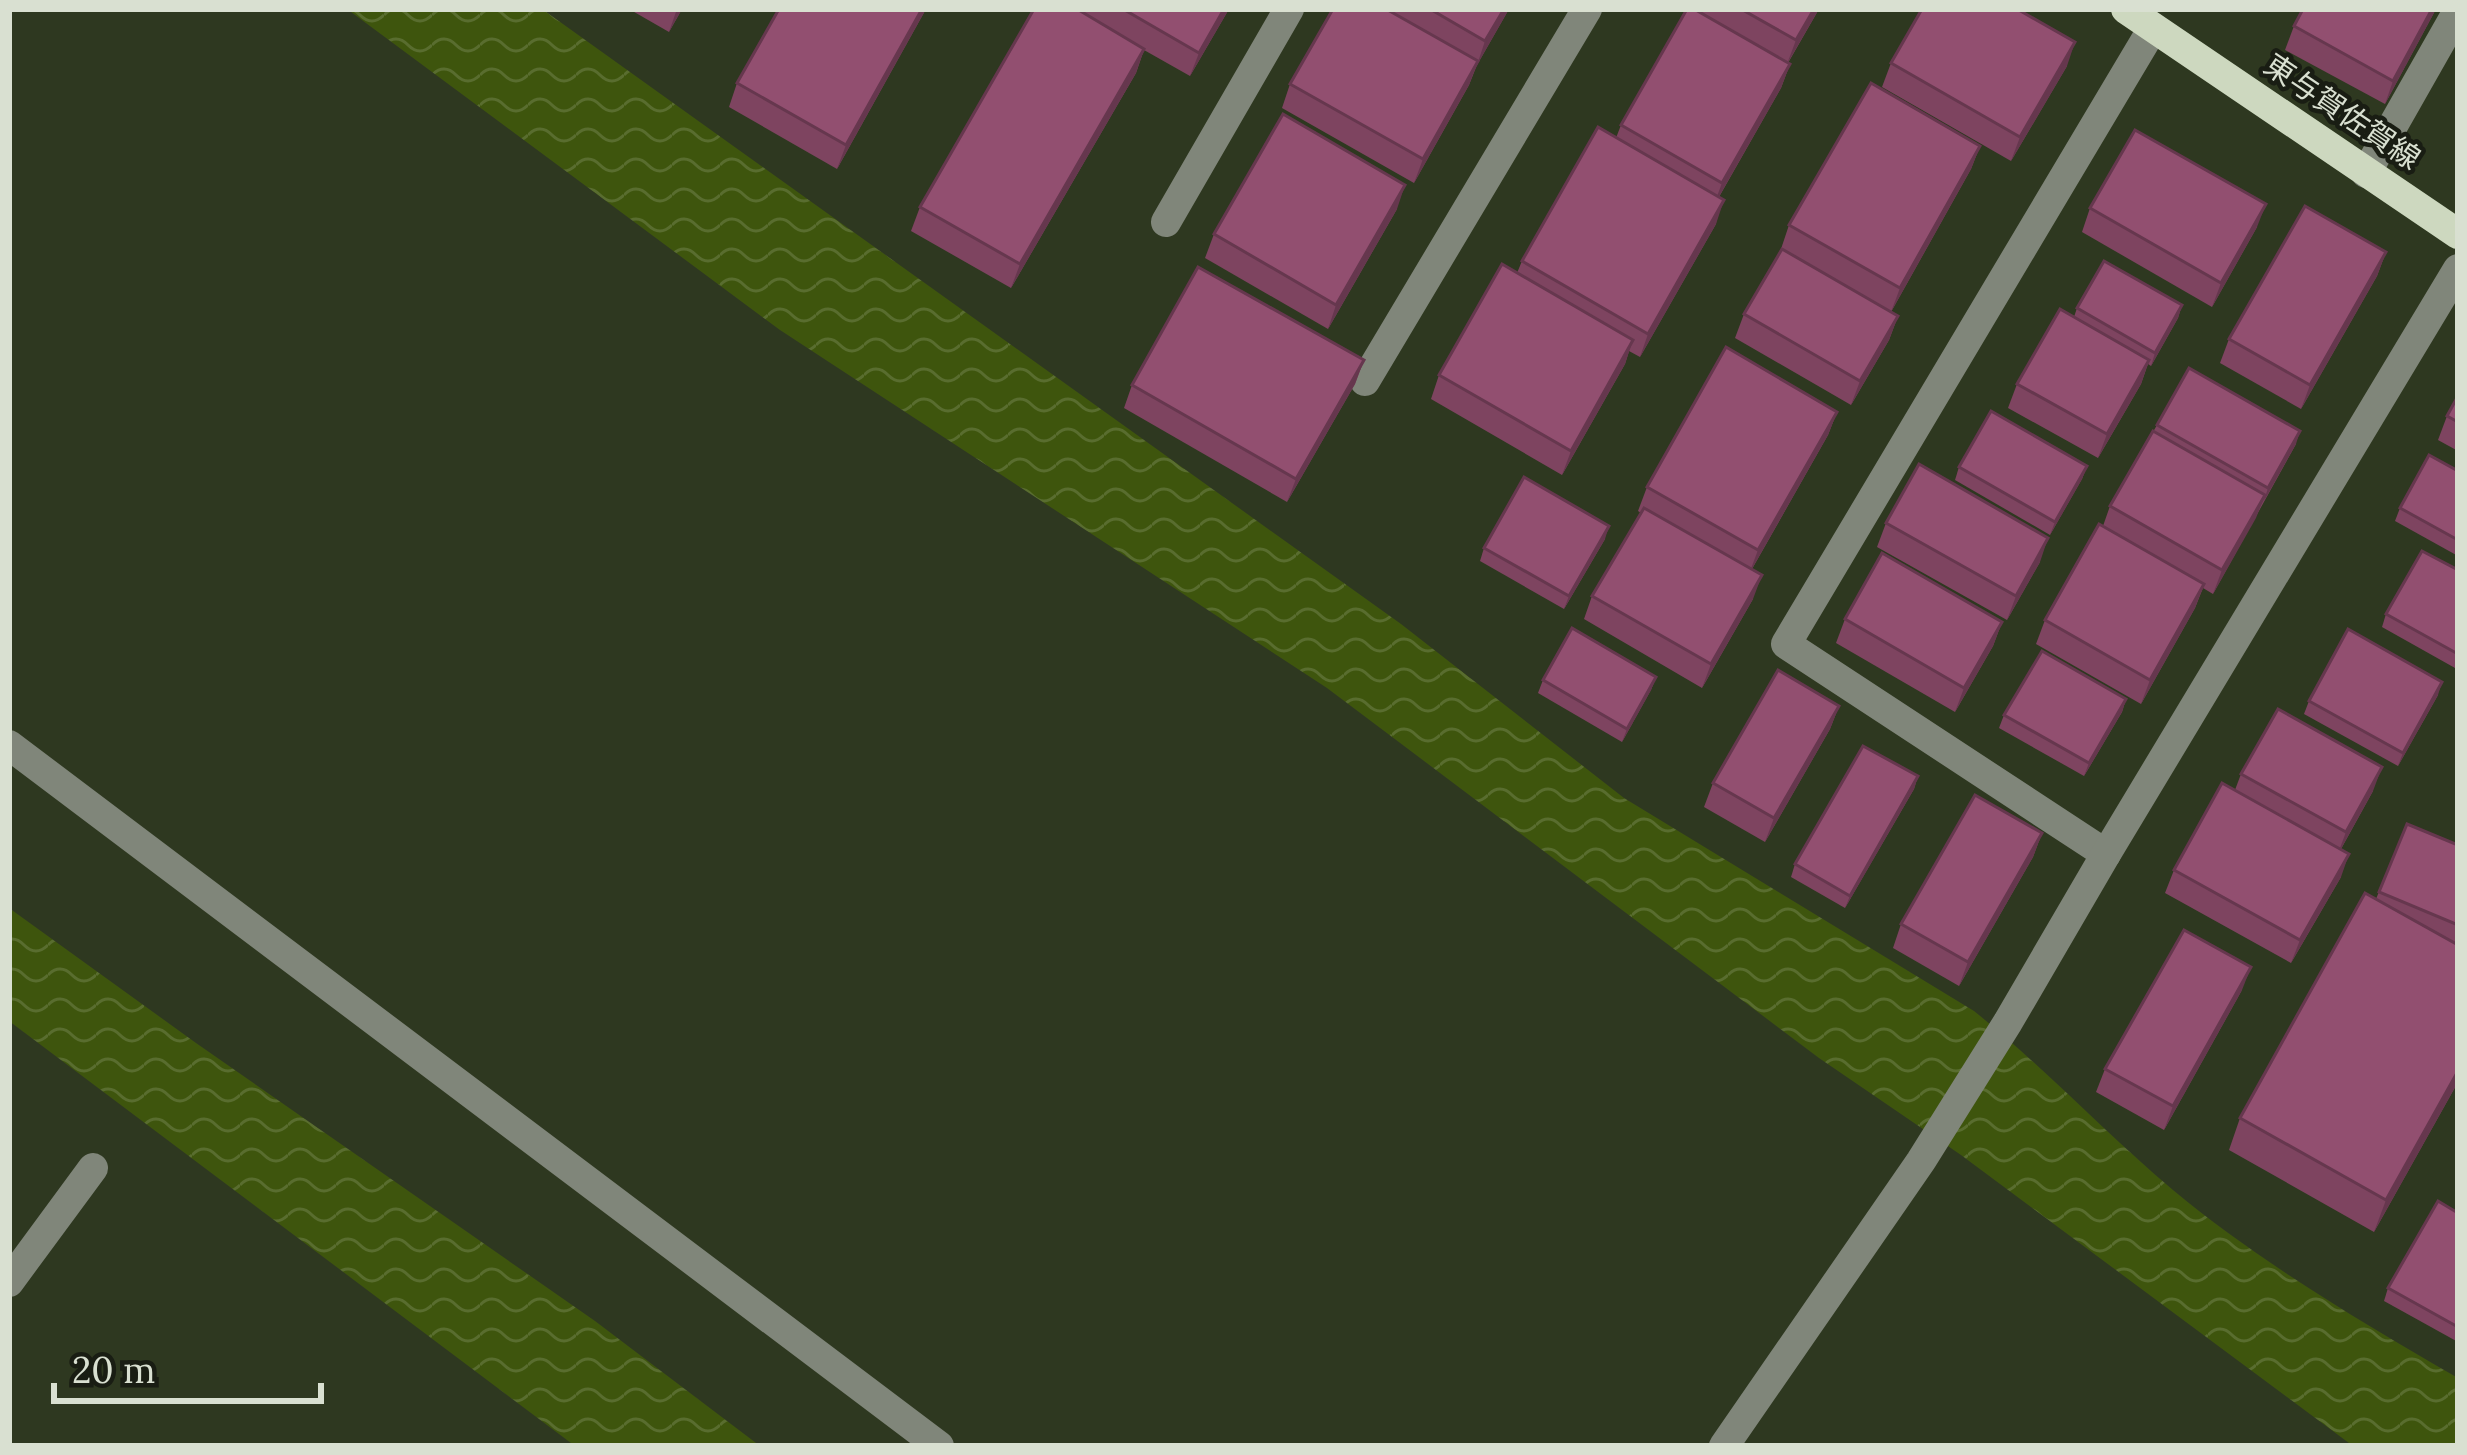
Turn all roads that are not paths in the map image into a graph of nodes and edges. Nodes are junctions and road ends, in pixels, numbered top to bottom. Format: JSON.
{"nodes":[{"id":1,"x":1289,"y":9,"type":"edge"},
{"id":2,"x":1587,"y":9,"type":"edge"},
{"id":3,"x":2126,"y":9,"type":"edge"},
{"id":4,"x":2458,"y":11,"type":"edge"},
{"id":5,"x":2153,"y":28,"type":"junction"},
{"id":6,"x":2366,"y":173,"type":"junction"},
{"id":7,"x":1166,"y":222,"type":"dead end"},
{"id":8,"x":2458,"y":234,"type":"edge"},
{"id":9,"x":2458,"y":268,"type":"edge"},
{"id":10,"x":1365,"y":381,"type":"edge"},
{"id":11,"x":9,"y":745,"type":"edge"},
{"id":12,"x":2106,"y":854,"type":"junction"},
{"id":13,"x":93,"y":1168,"type":"dead end"},
{"id":14,"x":9,"y":1282,"type":"edge"},
{"id":15,"x":939,"y":1446,"type":"edge"},
{"id":16,"x":1724,"y":1446,"type":"edge"}],
"edges":[{"from":1,"to":7,"type":"street"},
{"from":2,"to":10,"type":"street"},
{"from":3,"to":5,"type":"main road","name":"東与賀佐賀線"},
{"from":4,"to":6,"type":"street"},
{"from":5,"to":6,"type":"main road","name":"東与賀佐賀線"},
{"from":5,"to":12,"type":"street"},
{"from":6,"to":8,"type":"main road","name":"東与賀佐賀線"},
{"from":9,"to":12,"type":"street"},
{"from":11,"to":15,"type":"street"},
{"from":12,"to":16,"type":"street"},
{"from":13,"to":14,"type":"street"}]}
